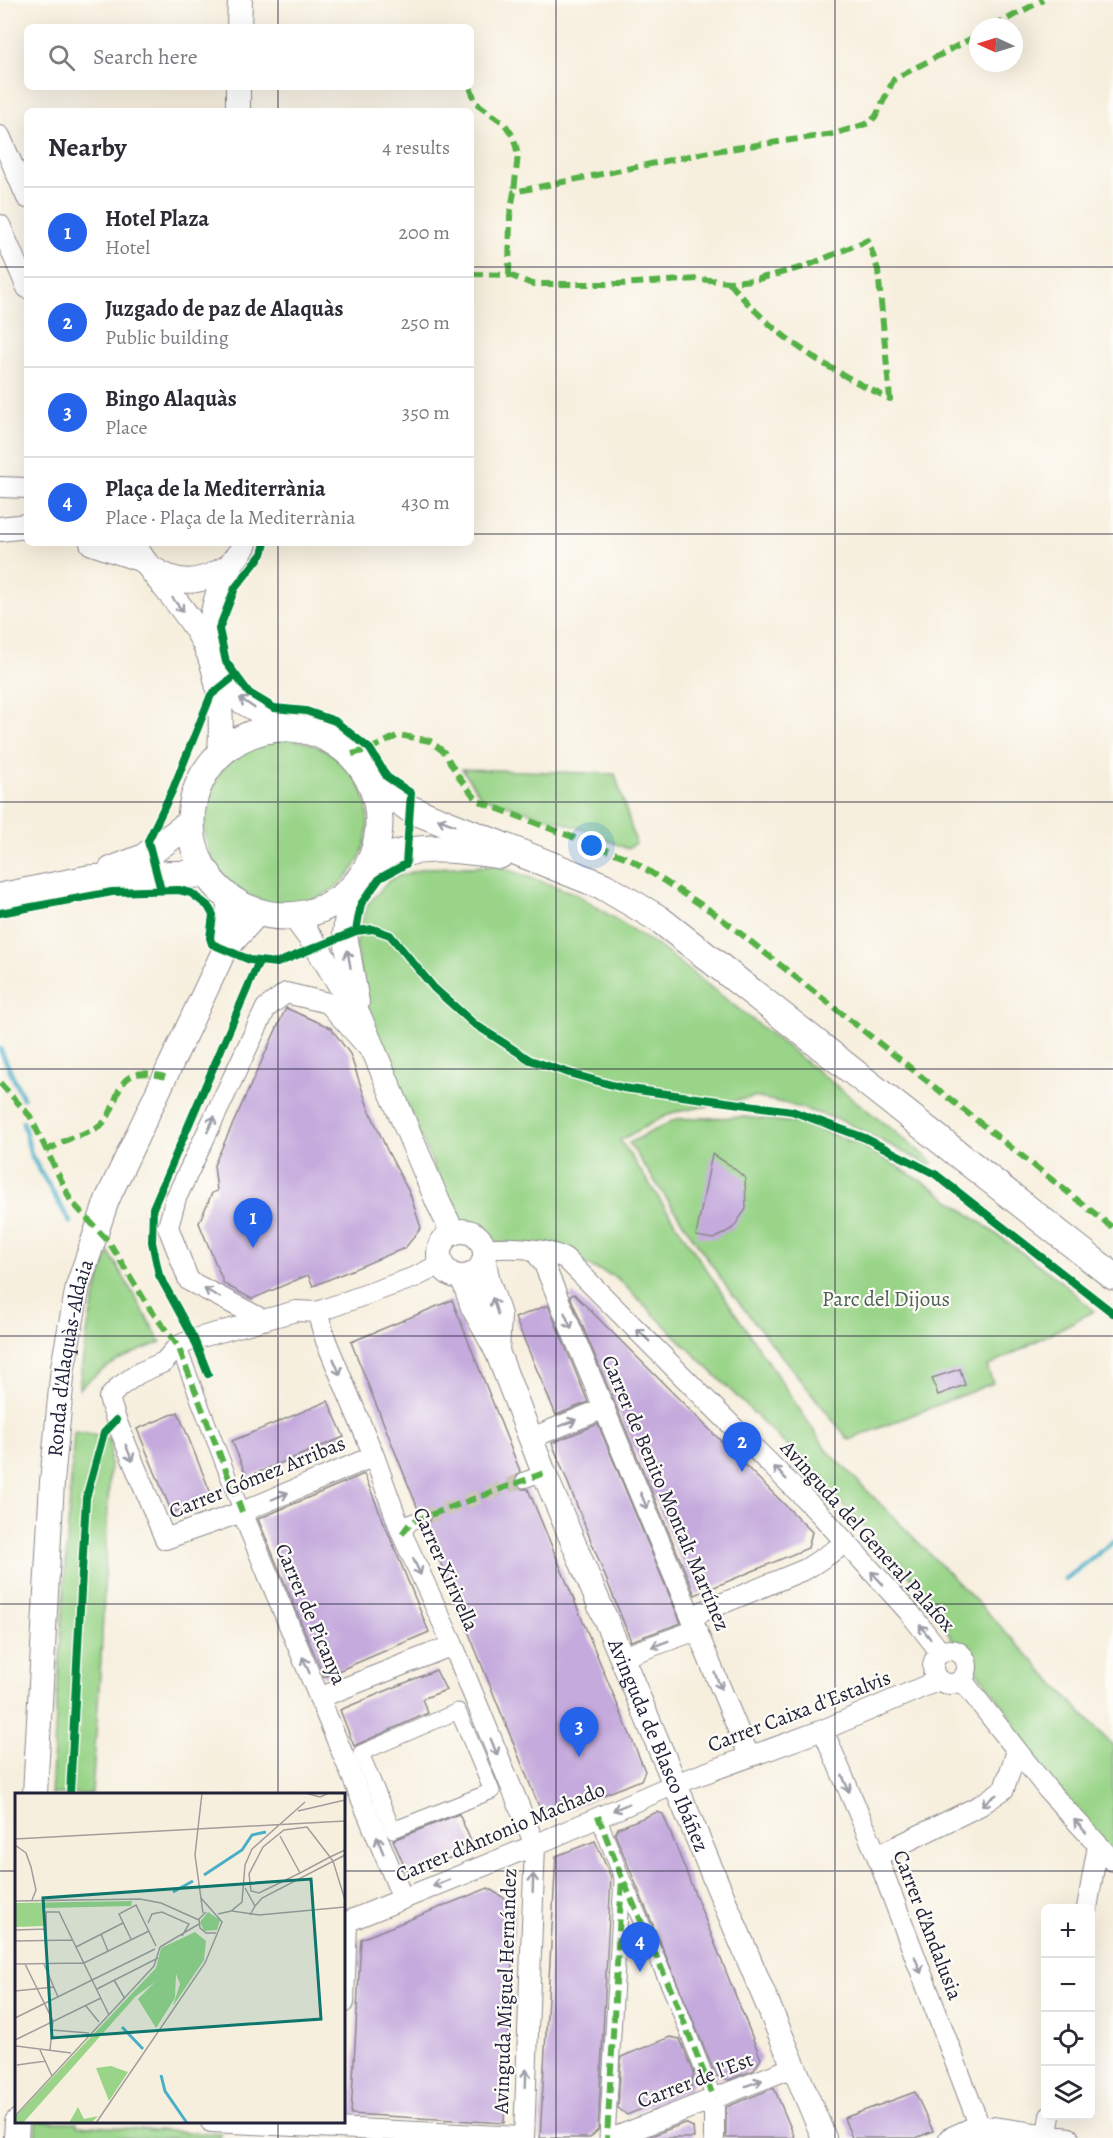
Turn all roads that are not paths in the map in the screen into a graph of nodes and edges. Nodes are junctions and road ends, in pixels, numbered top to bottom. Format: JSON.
{"nodes":[{"id":1,"x":240,"y":0,"type":"edge"},
{"id":2,"x":239,"y":24,"type":"edge"},
{"id":3,"x":238,"y":90,"type":"edge"},
{"id":4,"x":238,"y":108,"type":"edge"},
{"id":5,"x":0,"y":136,"type":"edge"},
{"id":6,"x":24,"y":191,"type":"edge"},
{"id":7,"x":0,"y":225,"type":"edge"},
{"id":8,"x":24,"y":281,"type":"edge"},
{"id":9,"x":0,"y":487,"type":"edge"},
{"id":10,"x":24,"y":488,"type":"edge"},
{"id":11,"x":24,"y":526,"type":"edge"},
{"id":12,"x":0,"y":530,"type":"edge"},
{"id":13,"x":24,"y":534,"type":"edge"},
{"id":14,"x":103,"y":546,"type":"edge"},
{"id":15,"x":244,"y":546,"type":"edge"},
{"id":16,"x":140,"y":556,"type":"edge"},
{"id":17,"x":230,"y":566,"type":"junction"},
{"id":18,"x":211,"y":660,"type":"junction"},
{"id":19,"x":286,"y":727,"type":"junction"},
{"id":20,"x":220,"y":754,"type":"junction"},
{"id":21,"x":369,"y":778,"type":"junction"},
{"id":22,"x":191,"y":822,"type":"junction"},
{"id":23,"x":538,"y":861,"type":"junction"},
{"id":24,"x":370,"y":864,"type":"junction"},
{"id":25,"x":208,"y":874,"type":"junction"},
{"id":26,"x":88,"y":879,"type":"junction"},
{"id":27,"x":349,"y":891,"type":"junction"},
{"id":28,"x":0,"y":897,"type":"edge"},
{"id":29,"x":230,"y":897,"type":"junction"},
{"id":30,"x":259,"y":912,"type":"junction"},
{"id":31,"x":294,"y":916,"type":"junction"},
{"id":32,"x":224,"y":951,"type":"junction"},
{"id":33,"x":359,"y":1016,"type":"junction"},
{"id":34,"x":374,"y":1054,"type":"junction"},
{"id":35,"x":453,"y":1233,"type":"junction"},
{"id":36,"x":534,"y":1250,"type":"junction"},
{"id":37,"x":484,"y":1256,"type":"junction"},
{"id":38,"x":441,"y":1263,"type":"junction"},
{"id":39,"x":582,"y":1274,"type":"junction"},
{"id":40,"x":1113,"y":1276,"type":"edge"},
{"id":41,"x":463,"y":1278,"type":"junction"},
{"id":42,"x":555,"y":1289,"type":"junction"},
{"id":43,"x":317,"y":1312,"type":"junction"},
{"id":44,"x":264,"y":1320,"type":"junction"},
{"id":45,"x":178,"y":1346,"type":"junction"},
{"id":46,"x":497,"y":1351,"type":"junction"},
{"id":47,"x":605,"y":1408,"type":"junction"},
{"id":48,"x":531,"y":1438,"type":"junction"},
{"id":49,"x":374,"y":1456,"type":"junction"},
{"id":50,"x":243,"y":1512,"type":"junction"},
{"id":51,"x":422,"y":1518,"type":"tunnel mouth"},
{"id":52,"x":402,"y":1534,"type":"junction"},
{"id":53,"x":846,"y":1544,"type":"junction"},
{"id":54,"x":694,"y":1623,"type":"junction"},
{"id":55,"x":453,"y":1645,"type":"junction"},
{"id":56,"x":941,"y":1653,"type":"junction"},
{"id":57,"x":622,"y":1657,"type":"junction"},
{"id":58,"x":939,"y":1680,"type":"junction"},
{"id":59,"x":962,"y":1680,"type":"junction"},
{"id":60,"x":320,"y":1698,"type":"junction"},
{"id":61,"x":823,"y":1730,"type":"junction"},
{"id":62,"x":1017,"y":1751,"type":"junction"},
{"id":63,"x":749,"y":1756,"type":"junction"},
{"id":64,"x":675,"y":1784,"type":"junction"},
{"id":65,"x":35,"y":1793,"type":"edge"},
{"id":66,"x":598,"y":1816,"type":"junction"},
{"id":67,"x":393,"y":1830,"type":"joint"},
{"id":68,"x":535,"y":1845,"type":"junction"},
{"id":69,"x":1098,"y":1845,"type":"junction"},
{"id":70,"x":877,"y":1856,"type":"junction"},
{"id":71,"x":1113,"y":1861,"type":"edge"},
{"id":72,"x":622,"y":1878,"type":"junction"},
{"id":73,"x":403,"y":1899,"type":"junction"},
{"id":74,"x":1088,"y":1904,"type":"edge"},
{"id":75,"x":345,"y":1922,"type":"edge"},
{"id":76,"x":794,"y":2067,"type":"junction"},
{"id":77,"x":714,"y":2098,"type":"junction"},
{"id":78,"x":17,"y":2123,"type":"edge"},
{"id":79,"x":219,"y":2123,"type":"edge"},
{"id":80,"x":1049,"y":2125,"type":"edge"},
{"id":81,"x":338,"y":2129,"type":"edge"},
{"id":82,"x":249,"y":2131,"type":"edge"},
{"id":83,"x":981,"y":2132,"type":"edge"},
{"id":84,"x":524,"y":2137,"type":"edge"},
{"id":85,"x":16,"y":2138,"type":"edge"},
{"id":86,"x":607,"y":2138,"type":"edge"},
{"id":87,"x":613,"y":2138,"type":"edge"},
{"id":88,"x":714,"y":2138,"type":"edge"},
{"id":89,"x":824,"y":2138,"type":"edge"},
{"id":90,"x":949,"y":2138,"type":"edge"},
{"id":91,"x":1069,"y":2138,"type":"edge"}],
"edges":[{"from":1,"to":2,"type":"street"},
{"from":3,"to":4,"type":"street"},
{"from":5,"to":6,"type":"street"},
{"from":7,"to":8,"type":"street"},
{"from":9,"to":10,"type":"street"},
{"from":11,"to":12,"type":"street"},
{"from":12,"to":13,"type":"street"},
{"from":14,"to":16,"type":"street"},
{"from":15,"to":17,"type":"street"},
{"from":16,"to":17,"type":"street"},
{"from":16,"to":18,"type":"street","one_way":true},
{"from":17,"to":18,"type":"street"},
{"from":19,"to":18,"type":"street","one_way":true},
{"from":18,"to":20,"type":"street"},
{"from":19,"to":20,"type":"main road"},
{"from":19,"to":21,"type":"main road"},
{"from":20,"to":22,"type":"main road"},
{"from":23,"to":21,"type":"main road","one_way":true},
{"from":21,"to":24,"type":"main road"},
{"from":22,"to":25,"type":"main road"},
{"from":22,"to":26,"type":"main road"},
{"from":23,"to":24,"type":"main road"},
{"from":23,"to":40,"type":"main road"},
{"from":24,"to":27,"type":"main road"},
{"from":25,"to":26,"type":"main road"},
{"from":25,"to":29,"type":"main road"},
{"from":26,"to":28,"type":"main road"},
{"from":27,"to":31,"type":"main road"},
{"from":33,"to":27,"type":"street","one_way":true},
{"from":29,"to":30,"type":"main road"},
{"from":29,"to":32,"type":"street"},
{"from":30,"to":31,"type":"main road"},
{"from":30,"to":32,"type":"street"},
{"from":31,"to":33,"type":"street"},
{"from":32,"to":65,"type":"street","name":"Ronda d'Alaquàs-Aldaia"},
{"from":33,"to":34,"type":"street"},
{"from":34,"to":35,"type":"street"},
{"from":44,"to":34,"type":"street","one_way":true},
{"from":35,"to":37,"type":"street"},
{"from":35,"to":38,"type":"street"},
{"from":36,"to":37,"type":"street","name":"Avinguda del General Palafox"},
{"from":36,"to":39,"type":"street","name":"Avinguda del General Palafox"},
{"from":36,"to":42,"type":"street","name":"Carrer de Benito Montalt Martínez"},
{"from":37,"to":41,"type":"street"},
{"from":46,"to":37,"type":"street","name":"Avinguda de Blasco Ibáñez","one_way":true},
{"from":38,"to":41,"type":"street"},
{"from":38,"to":43,"type":"street"},
{"from":39,"to":42,"type":"street"},
{"from":53,"to":39,"type":"street","name":"Avinguda del General Palafox","one_way":true},
{"from":41,"to":46,"type":"street","name":"Avinguda de Blasco Ibáñez"},
{"from":42,"to":47,"type":"street","name":"Carrer de Benito Montalt Martínez","one_way":true},
{"from":43,"to":44,"type":"street"},
{"from":43,"to":49,"type":"street","name":"Carrer Xirivella","one_way":true},
{"from":44,"to":45,"type":"street"},
{"from":45,"to":50,"type":"street","name":"Carrer de Picanya"},
{"from":45,"to":50,"type":"street","name":"Carrer Gómez Arribas","one_way":true},
{"from":46,"to":48,"type":"street","name":"Avinguda de Blasco Ibáñez"},
{"from":48,"to":47,"type":"street","one_way":true},
{"from":47,"to":54,"type":"street","name":"Carrer de Benito Montalt Martínez","one_way":true},
{"from":48,"to":57,"type":"street","name":"Avinguda de Blasco Ibáñez"},
{"from":50,"to":49,"type":"street","name":"Carrer Gómez Arribas","one_way":true},
{"from":49,"to":52,"type":"street","name":"Carrer Xirivella"},
{"from":60,"to":50,"type":"street","name":"Carrer de Picanya","one_way":true},
{"from":51,"to":52,"type":"street"},
{"from":52,"to":55,"type":"street","name":"Carrer Xirivella","one_way":true},
{"from":53,"to":54,"type":"street"},
{"from":56,"to":53,"type":"street","name":"Avinguda del General Palafox","one_way":true},
{"from":54,"to":57,"type":"street","one_way":true},
{"from":54,"to":63,"type":"street","name":"Carrer de Benito Montalt Martínez","one_way":true},
{"from":55,"to":60,"type":"street"},
{"from":55,"to":68,"type":"street","name":"Carrer Xirivella","one_way":true},
{"from":56,"to":58,"type":"street"},
{"from":56,"to":59,"type":"street"},
{"from":57,"to":64,"type":"street","name":"Avinguda de Blasco Ibáñez"},
{"from":58,"to":59,"type":"street"},
{"from":58,"to":61,"type":"street","name":"Carrer Caixa d'Estalvis"},
{"from":59,"to":62,"type":"street"},
{"from":73,"to":60,"type":"street","name":"Carrer de Picanya","one_way":true},
{"from":61,"to":63,"type":"street","name":"Carrer Caixa d'Estalvis"},
{"from":61,"to":70,"type":"street","name":"Carrer d'Andalusia","one_way":true},
{"from":69,"to":62,"type":"street","one_way":true},
{"from":62,"to":70,"type":"street","one_way":true},
{"from":63,"to":64,"type":"street","name":"Carrer Caixa d'Estalvis"},
{"from":64,"to":66,"type":"street","name":"Carrer d'Antonio Machado","one_way":true},
{"from":64,"to":76,"type":"street","name":"Avinguda de Blasco Ibáñez"},
{"from":66,"to":68,"type":"street","name":"Carrer d'Antonio Machado"},
{"from":66,"to":72,"type":"street"},
{"from":67,"to":67,"type":"street"},
{"from":68,"to":73,"type":"street","name":"Carrer d'Antonio Machado","one_way":true},
{"from":84,"to":68,"type":"street","name":"Avinguda Miguel Hernández","one_way":true},
{"from":69,"to":71,"type":"street"},
{"from":69,"to":74,"type":"street"},
{"from":70,"to":83,"type":"street","name":"Carrer d'Andalusia","one_way":true},
{"from":72,"to":77,"type":"street"},
{"from":72,"to":86,"type":"street"},
{"from":73,"to":75,"type":"street","name":"Carrer d'Antonio Machado"},
{"from":77,"to":76,"type":"street","name":"Carrer de l'Est","one_way":true},
{"from":76,"to":89,"type":"street","name":"Avinguda de Blasco Ibáñez"},
{"from":77,"to":87,"type":"street","name":"Carrer de l'Est"},
{"from":77,"to":88,"type":"street"},
{"from":78,"to":85,"type":"street"},
{"from":79,"to":82,"type":"street"},
{"from":80,"to":83,"type":"street"},
{"from":80,"to":91,"type":"street"},
{"from":81,"to":82,"type":"street"},
{"from":81,"to":84,"type":"street"},
{"from":83,"to":90,"type":"street"}]}
